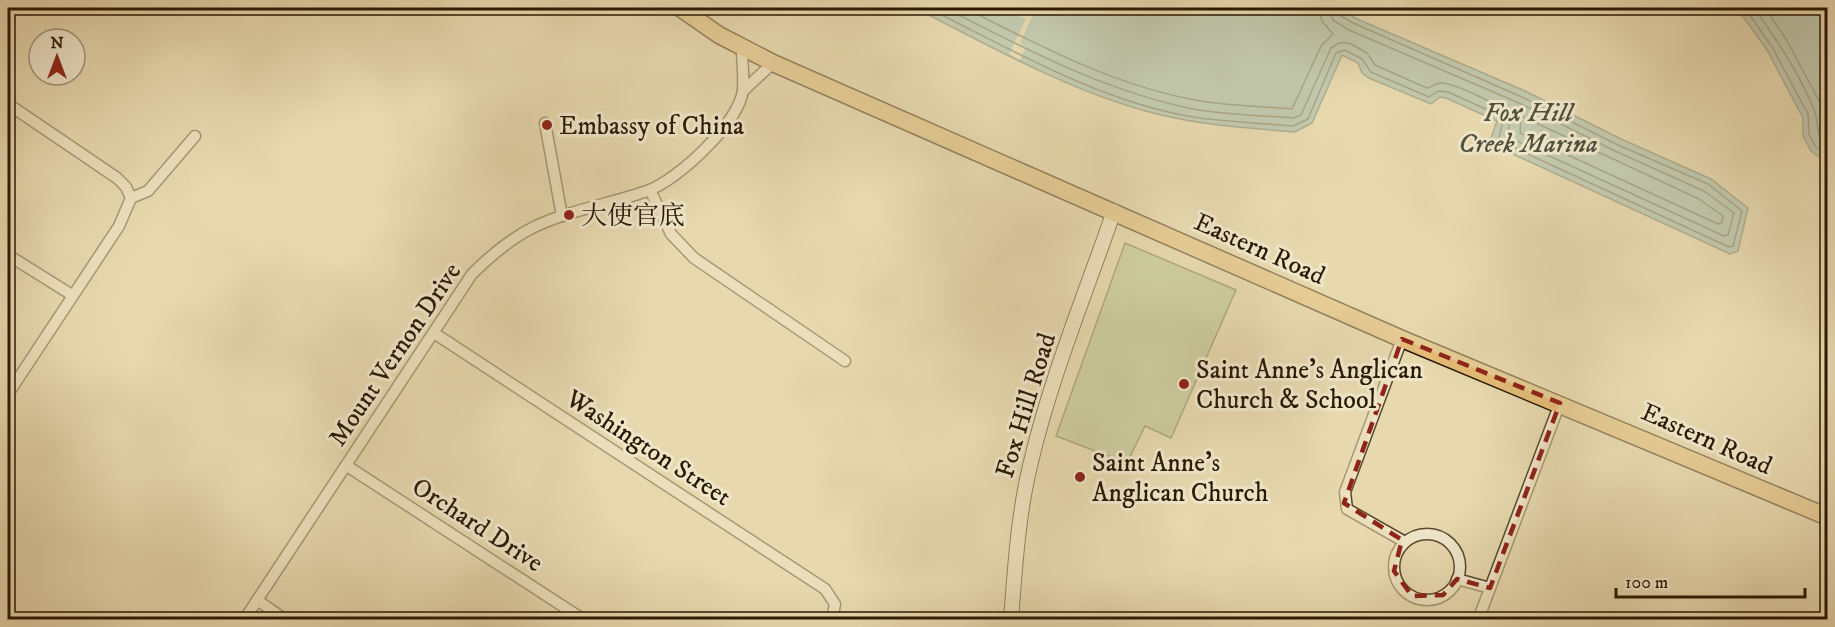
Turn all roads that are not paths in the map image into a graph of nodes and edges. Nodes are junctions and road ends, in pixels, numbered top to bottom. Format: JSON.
{"nodes":[{"id":1,"x":680,"y":8,"type":"edge"},
{"id":2,"x":742,"y":48,"type":"junction"},
{"id":3,"x":773,"y":63,"type":"junction"},
{"id":4,"x":743,"y":91,"type":"junction"},
{"id":5,"x":8,"y":104,"type":"edge"},
{"id":6,"x":545,"y":123,"type":"dead end"},
{"id":7,"x":195,"y":136,"type":"dead end"},
{"id":8,"x":650,"y":190,"type":"junction"},
{"id":9,"x":131,"y":198,"type":"junction"},
{"id":10,"x":1114,"y":211,"type":"junction"},
{"id":11,"x":562,"y":216,"type":"junction"},
{"id":12,"x":8,"y":255,"type":"edge"},
{"id":13,"x":72,"y":295,"type":"junction"},
{"id":14,"x":434,"y":333,"type":"junction"},
{"id":15,"x":1402,"y":339,"type":"junction"},
{"id":16,"x":845,"y":361,"type":"dead end"},
{"id":17,"x":8,"y":394,"type":"edge"},
{"id":18,"x":1560,"y":403,"type":"junction"},
{"id":19,"x":347,"y":466,"type":"junction"},
{"id":20,"x":1827,"y":517,"type":"edge"},
{"id":21,"x":1405,"y":542,"type":"junction"},
{"id":22,"x":1457,"y":579,"type":"junction"},
{"id":23,"x":1490,"y":588,"type":"junction"},
{"id":24,"x":257,"y":600,"type":"junction"},
{"id":25,"x":244,"y":620,"type":"edge"},
{"id":26,"x":286,"y":620,"type":"edge"},
{"id":27,"x":584,"y":620,"type":"edge"},
{"id":28,"x":832,"y":620,"type":"edge"},
{"id":29,"x":1011,"y":620,"type":"edge"},
{"id":30,"x":1478,"y":620,"type":"edge"}],
"edges":[{"from":1,"to":2,"type":"highway","name":"Eastern Road"},
{"from":2,"to":3,"type":"highway","name":"Eastern Road"},
{"from":2,"to":4,"type":"street"},
{"from":3,"to":4,"type":"street","name":"Mount Vernon Drive"},
{"from":3,"to":10,"type":"highway","name":"Eastern Road"},
{"from":4,"to":8,"type":"street","name":"Mount Vernon Drive"},
{"from":5,"to":9,"type":"street"},
{"from":6,"to":11,"type":"street"},
{"from":7,"to":9,"type":"street"},
{"from":8,"to":11,"type":"street","name":"Mount Vernon Drive"},
{"from":8,"to":16,"type":"street"},
{"from":9,"to":13,"type":"street"},
{"from":10,"to":15,"type":"highway","name":"Eastern Road"},
{"from":10,"to":29,"type":"main road","name":"Fox Hill Road"},
{"from":11,"to":14,"type":"street","name":"Mount Vernon Drive"},
{"from":12,"to":13,"type":"street"},
{"from":13,"to":17,"type":"street"},
{"from":14,"to":19,"type":"street","name":"Mount Vernon Drive"},
{"from":14,"to":28,"type":"street","name":"Washington Street"},
{"from":15,"to":18,"type":"highway","name":"Eastern Road"},
{"from":15,"to":21,"type":"street"},
{"from":18,"to":20,"type":"highway","name":"Eastern Road"},
{"from":18,"to":23,"type":"street"},
{"from":19,"to":24,"type":"street","name":"Mount Vernon Drive"},
{"from":19,"to":27,"type":"street","name":"Orchard Drive"},
{"from":21,"to":22,"type":"street"},
{"from":21,"to":22,"type":"street"},
{"from":22,"to":23,"type":"street"},
{"from":23,"to":30,"type":"street"},
{"from":24,"to":25,"type":"street","name":"Mount Vernon Drive"},
{"from":24,"to":26,"type":"street"}]}
